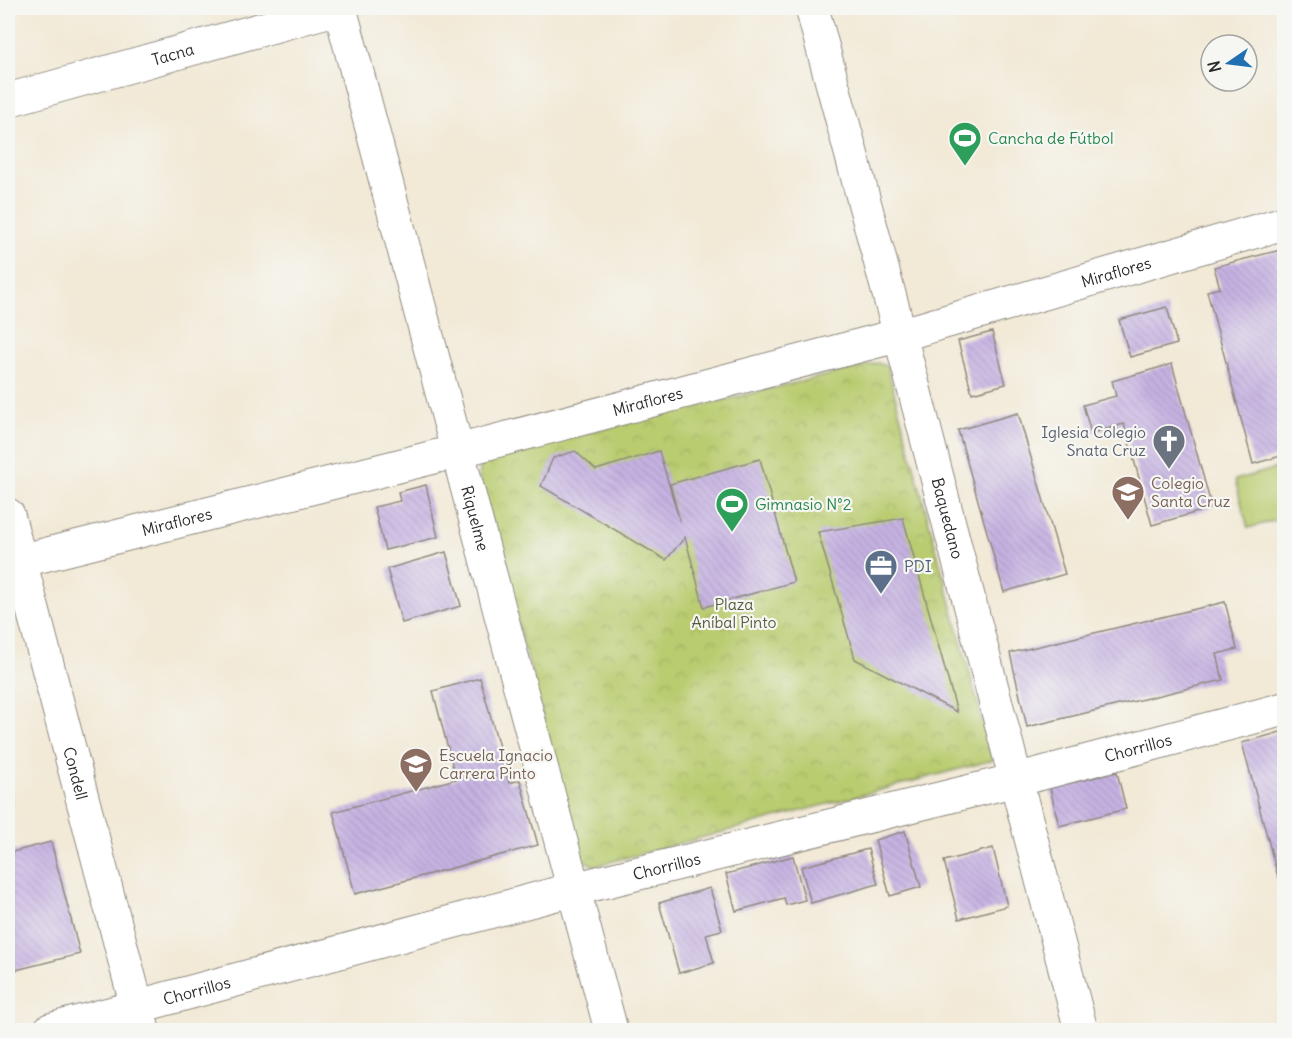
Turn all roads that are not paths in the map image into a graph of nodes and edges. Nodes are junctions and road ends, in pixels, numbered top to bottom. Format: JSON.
{"nodes":[{"id":1,"x":339,"y":8,"type":"edge"},
{"id":2,"x":812,"y":8,"type":"edge"},
{"id":3,"x":8,"y":100,"type":"edge"},
{"id":4,"x":1284,"y":224,"type":"edge"},
{"id":5,"x":900,"y":335,"type":"junction"},
{"id":6,"x":458,"y":451,"type":"junction"},
{"id":7,"x":8,"y":516,"type":"edge"},
{"id":8,"x":13,"y":562,"type":"edge"},
{"id":9,"x":1284,"y":709,"type":"edge"},
{"id":10,"x":1016,"y":780,"type":"junction"},
{"id":11,"x":574,"y":889,"type":"junction"},
{"id":12,"x":140,"y":1019,"type":"edge"},
{"id":13,"x":50,"y":1030,"type":"edge"},
{"id":14,"x":611,"y":1030,"type":"edge"},
{"id":15,"x":1082,"y":1030,"type":"edge"}],
"edges":[{"from":1,"to":3,"type":"street","name":"Tacna"},
{"from":1,"to":6,"type":"street","name":"Riquelme"},
{"from":2,"to":5,"type":"street","name":"Baquedano"},
{"from":4,"to":5,"type":"street","name":"Miraflores"},
{"from":5,"to":6,"type":"street","name":"Miraflores"},
{"from":5,"to":10,"type":"street","name":"Baquedano"},
{"from":6,"to":8,"type":"street","name":"Miraflores"},
{"from":6,"to":11,"type":"street","name":"Riquelme"},
{"from":7,"to":8,"type":"street","name":"Condell"},
{"from":8,"to":12,"type":"street","name":"Condell"},
{"from":9,"to":10,"type":"street","name":"Chorrillos"},
{"from":10,"to":11,"type":"street","name":"Chorrillos"},
{"from":10,"to":15,"type":"street","name":"Baquedano"},
{"from":11,"to":12,"type":"street","name":"Chorrillos"},
{"from":11,"to":14,"type":"street","name":"Riquelme"},
{"from":12,"to":13,"type":"street","name":"Chorrillos"}]}
